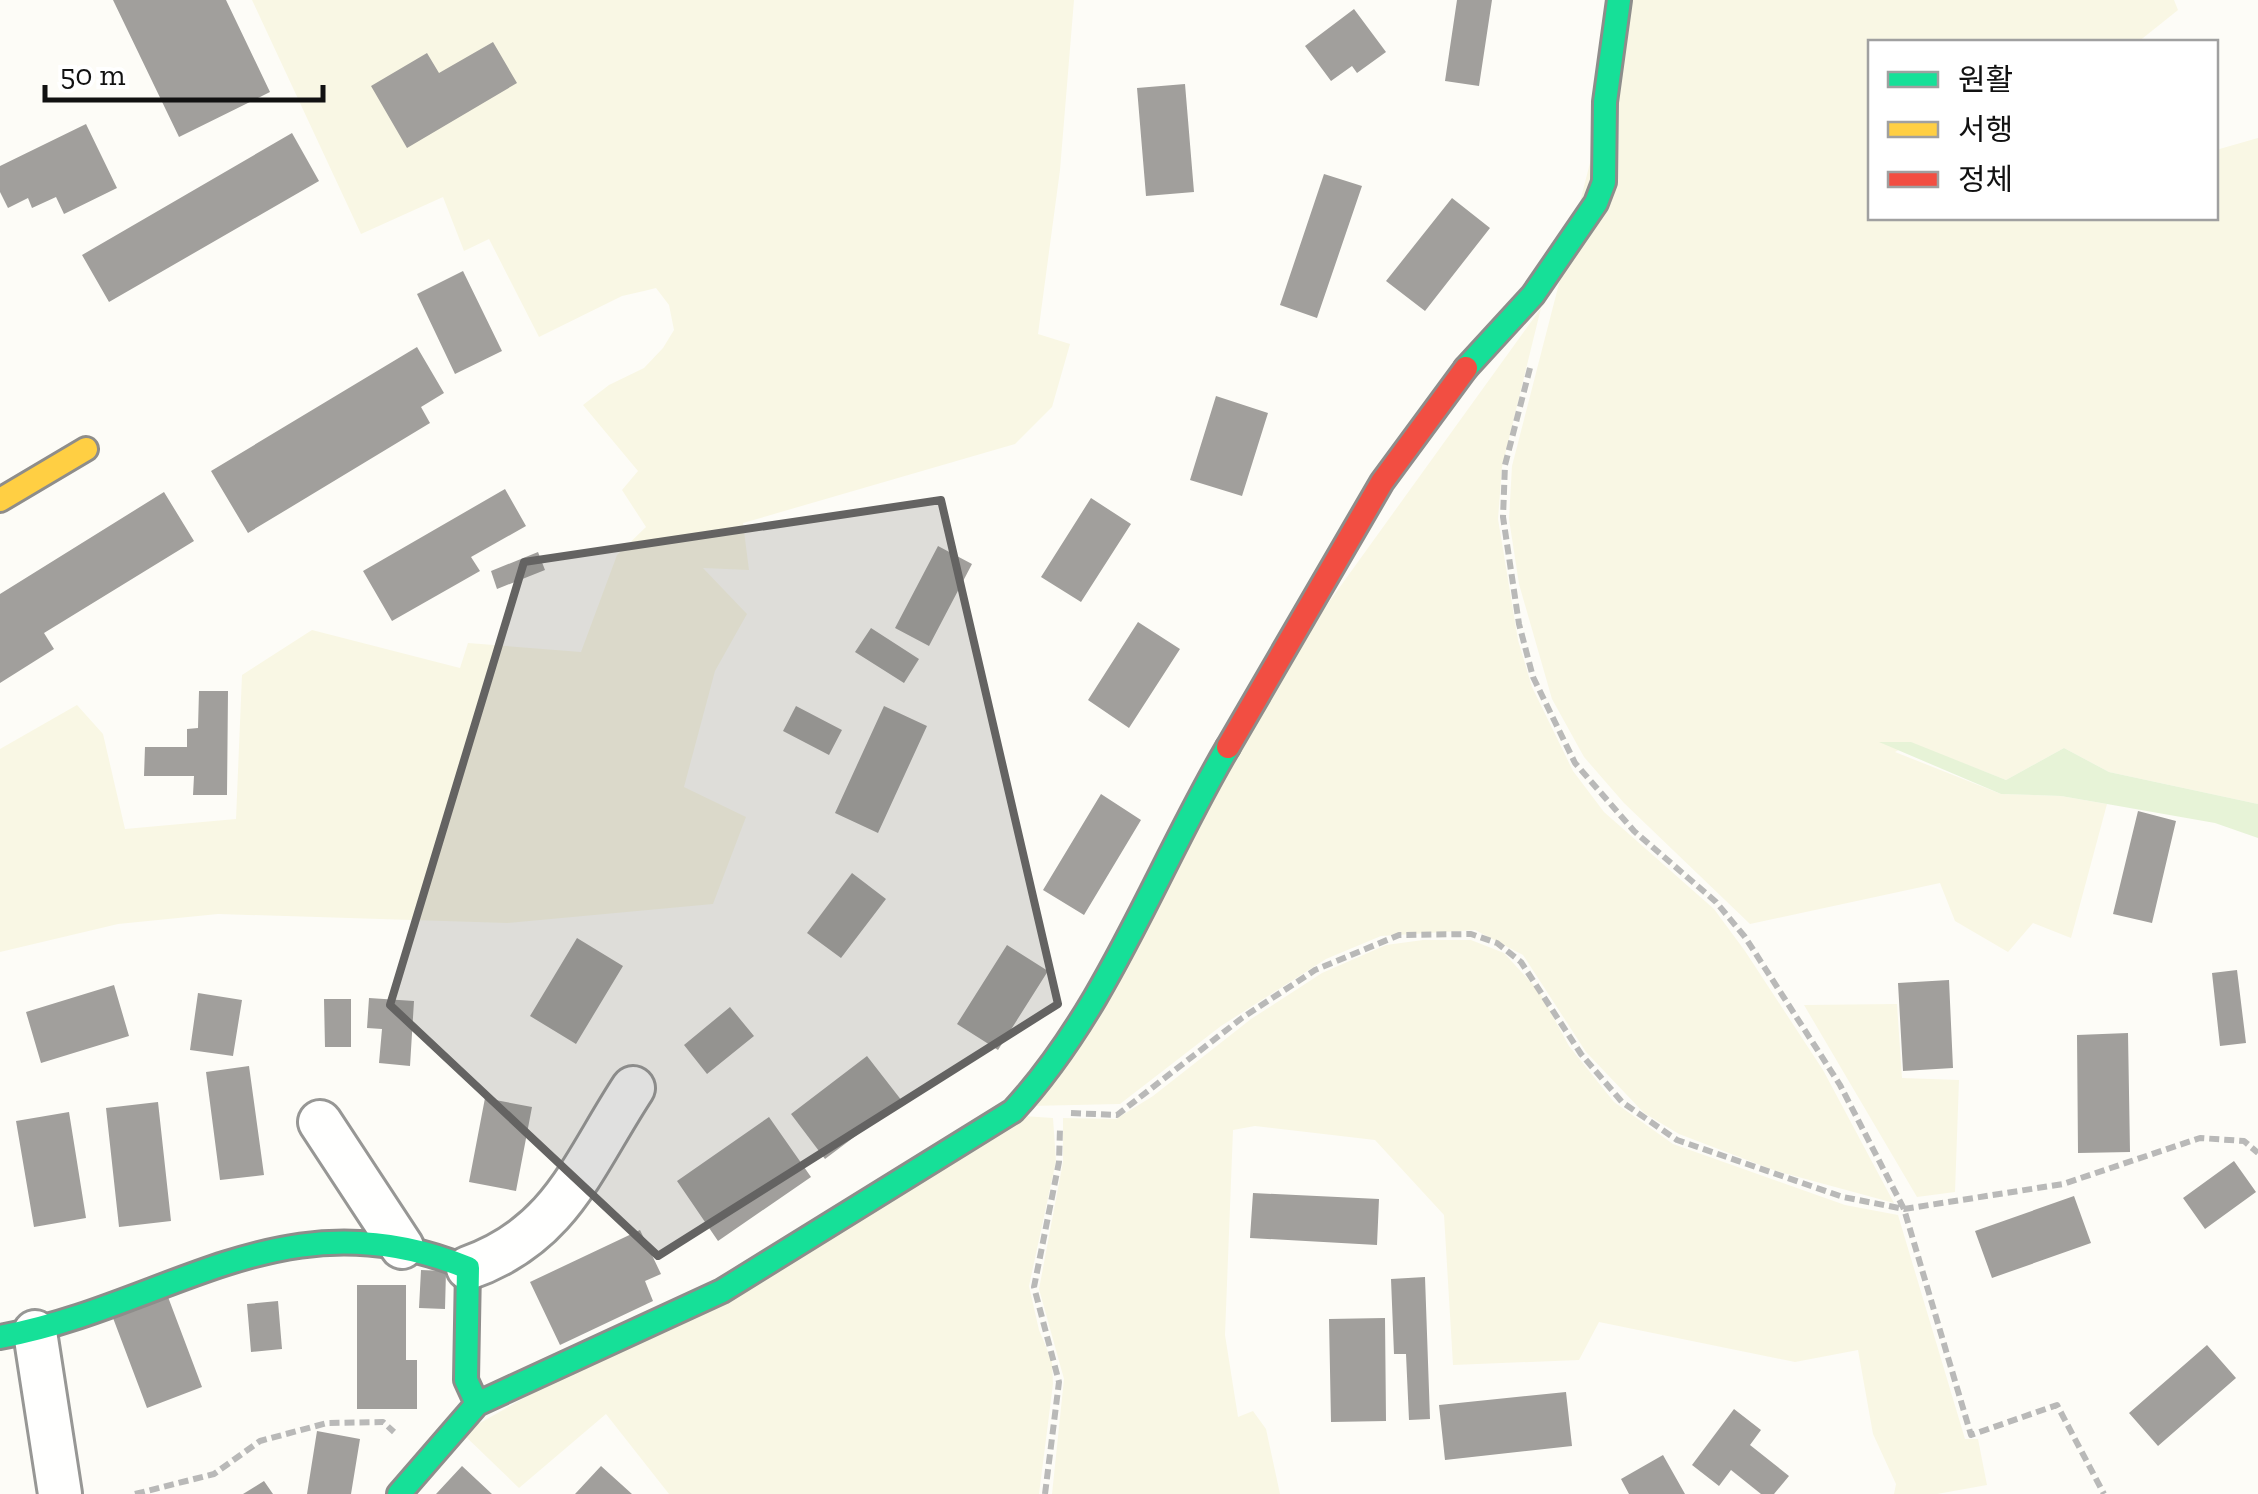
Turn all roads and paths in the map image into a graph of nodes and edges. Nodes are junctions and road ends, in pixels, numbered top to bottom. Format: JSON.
{"nodes":[{"id":1,"x":1619,"y":0,"type":"edge"},
{"id":2,"x":1532,"y":362,"type":"dead end"},
{"id":3,"x":86,"y":449,"type":"dead end"},
{"id":4,"x":0,"y":500,"type":"edge"},
{"id":5,"x":633,"y":1088,"type":"dead end"},
{"id":6,"x":320,"y":1122,"type":"dead end"},
{"id":7,"x":2258,"y":1153,"type":"edge"},
{"id":8,"x":1904,"y":1210,"type":"junction"},
{"id":9,"x":402,"y":1248,"type":"junction"},
{"id":10,"x":468,"y":1268,"type":"junction"},
{"id":11,"x":18,"y":1334,"type":"edge"},
{"id":12,"x":477,"y":1404,"type":"junction"},
{"id":13,"x":401,"y":1492,"type":"edge"},
{"id":14,"x":60,"y":1494,"type":"edge"},
{"id":15,"x":135,"y":1494,"type":"edge"},
{"id":16,"x":1046,"y":1494,"type":"edge"},
{"id":17,"x":2104,"y":1494,"type":"edge"}],
"edges":[{"from":1,"to":12,"type":"street"},
{"from":2,"to":8,"type":"path"},
{"from":3,"to":4,"type":"street"},
{"from":5,"to":10,"type":"street"},
{"from":6,"to":9,"type":"street"},
{"from":7,"to":8,"type":"path"},
{"from":8,"to":16,"type":"path"},
{"from":8,"to":17,"type":"path"},
{"from":9,"to":10,"type":"street"},
{"from":9,"to":11,"type":"street"},
{"from":10,"to":12,"type":"street"},
{"from":11,"to":14,"type":"street"},
{"from":12,"to":13,"type":"street"},
{"from":13,"to":15,"type":"path"}]}
